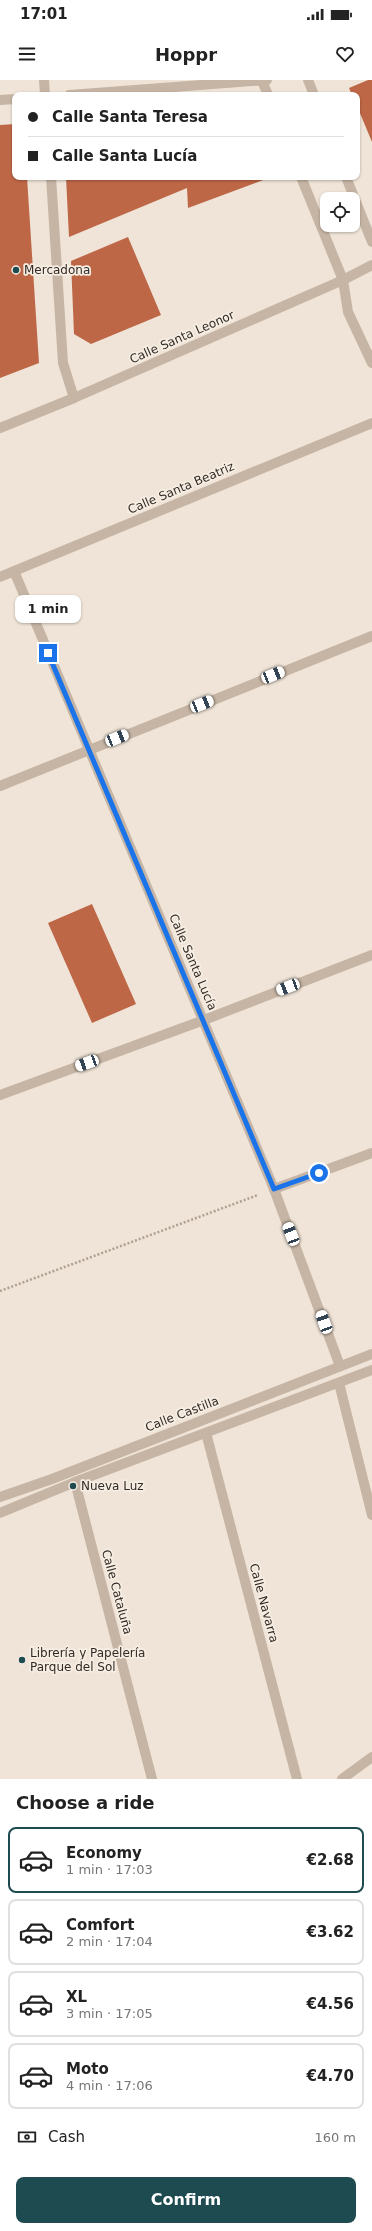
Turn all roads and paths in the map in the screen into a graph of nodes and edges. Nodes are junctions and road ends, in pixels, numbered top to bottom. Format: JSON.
{"nodes":[{"id":1,"x":44,"y":80,"type":"edge"},
{"id":2,"x":308,"y":80,"type":"edge"},
{"id":3,"x":265,"y":81,"type":"edge"},
{"id":4,"x":45,"y":92,"type":"edge"},
{"id":5,"x":112,"y":92,"type":"edge"},
{"id":6,"x":267,"y":92,"type":"edge"},
{"id":7,"x":313,"y":92,"type":"edge"},
{"id":8,"x":12,"y":99,"type":"edge"},
{"id":9,"x":0,"y":100,"type":"edge"},
{"id":10,"x":51,"y":180,"type":"edge"},
{"id":11,"x":302,"y":180,"type":"edge"},
{"id":12,"x":347,"y":180,"type":"edge"},
{"id":13,"x":372,"y":242,"type":"edge"},
{"id":14,"x":372,"y":265,"type":"edge"},
{"id":15,"x":343,"y":280,"type":"junction"},
{"id":16,"x":372,"y":363,"type":"edge"},
{"id":17,"x":74,"y":398,"type":"junction"},
{"id":18,"x":372,"y":423,"type":"edge"},
{"id":19,"x":0,"y":428,"type":"edge"},
{"id":20,"x":14,"y":571,"type":"junction"},
{"id":21,"x":0,"y":577,"type":"edge"},
{"id":22,"x":372,"y":636,"type":"edge"},
{"id":23,"x":88,"y":749,"type":"junction"},
{"id":24,"x":0,"y":786,"type":"edge"},
{"id":25,"x":372,"y":955,"type":"edge"},
{"id":26,"x":204,"y":1020,"type":"junction"},
{"id":27,"x":0,"y":1095,"type":"edge"},
{"id":28,"x":372,"y":1154,"type":"edge"},
{"id":29,"x":274,"y":1189,"type":"junction"},
{"id":30,"x":0,"y":1291,"type":"edge"},
{"id":31,"x":372,"y":1354,"type":"edge"},
{"id":32,"x":340,"y":1366,"type":"junction"},
{"id":33,"x":372,"y":1370,"type":"edge"},
{"id":34,"x":339,"y":1383,"type":"junction"},
{"id":35,"x":206,"y":1433,"type":"junction"},
{"id":36,"x":75,"y":1482,"type":"junction"},
{"id":37,"x":0,"y":1497,"type":"edge"},
{"id":38,"x":0,"y":1513,"type":"edge"},
{"id":39,"x":372,"y":1514,"type":"edge"},
{"id":40,"x":372,"y":1757,"type":"edge"},
{"id":41,"x":152,"y":1779,"type":"edge"},
{"id":42,"x":297,"y":1779,"type":"edge"},
{"id":43,"x":342,"y":1779,"type":"edge"}],
"edges":[{"from":1,"to":4,"type":"street"},
{"from":2,"to":7,"type":"street"},
{"from":3,"to":5,"type":"street"},
{"from":3,"to":6,"type":"street"},
{"from":8,"to":9,"type":"street"},
{"from":10,"to":17,"type":"street"},
{"from":11,"to":15,"type":"street"},
{"from":12,"to":13,"type":"street"},
{"from":14,"to":15,"type":"street","name":"Calle Santa Leonor"},
{"from":15,"to":16,"type":"street"},
{"from":15,"to":17,"type":"street","name":"Calle Santa Leonor"},
{"from":17,"to":19,"type":"street","name":"Calle Santa Leonor"},
{"from":18,"to":20,"type":"street","name":"Calle Santa Beatriz"},
{"from":20,"to":21,"type":"street","name":"Calle Santa Beatriz"},
{"from":20,"to":23,"type":"street","name":"Calle Santa Lucía"},
{"from":22,"to":23,"type":"street"},
{"from":23,"to":24,"type":"street"},
{"from":23,"to":26,"type":"street","name":"Calle Santa Lucía"},
{"from":25,"to":26,"type":"street"},
{"from":26,"to":27,"type":"street"},
{"from":26,"to":29,"type":"street","name":"Calle Santa Lucía"},
{"from":28,"to":29,"type":"street"},
{"from":29,"to":30,"type":"path"},
{"from":29,"to":32,"type":"street","name":"Calle Santa Lucía"},
{"from":31,"to":32,"type":"street","name":"Calle Castilla"},
{"from":32,"to":37,"type":"street","name":"Calle Castilla"},
{"from":33,"to":34,"type":"street"},
{"from":34,"to":35,"type":"street"},
{"from":34,"to":39,"type":"street"},
{"from":35,"to":36,"type":"street"},
{"from":35,"to":42,"type":"street","name":"Calle Navarra"},
{"from":36,"to":38,"type":"street"},
{"from":36,"to":41,"type":"street","name":"Calle Cataluña"},
{"from":40,"to":43,"type":"street"}]}
